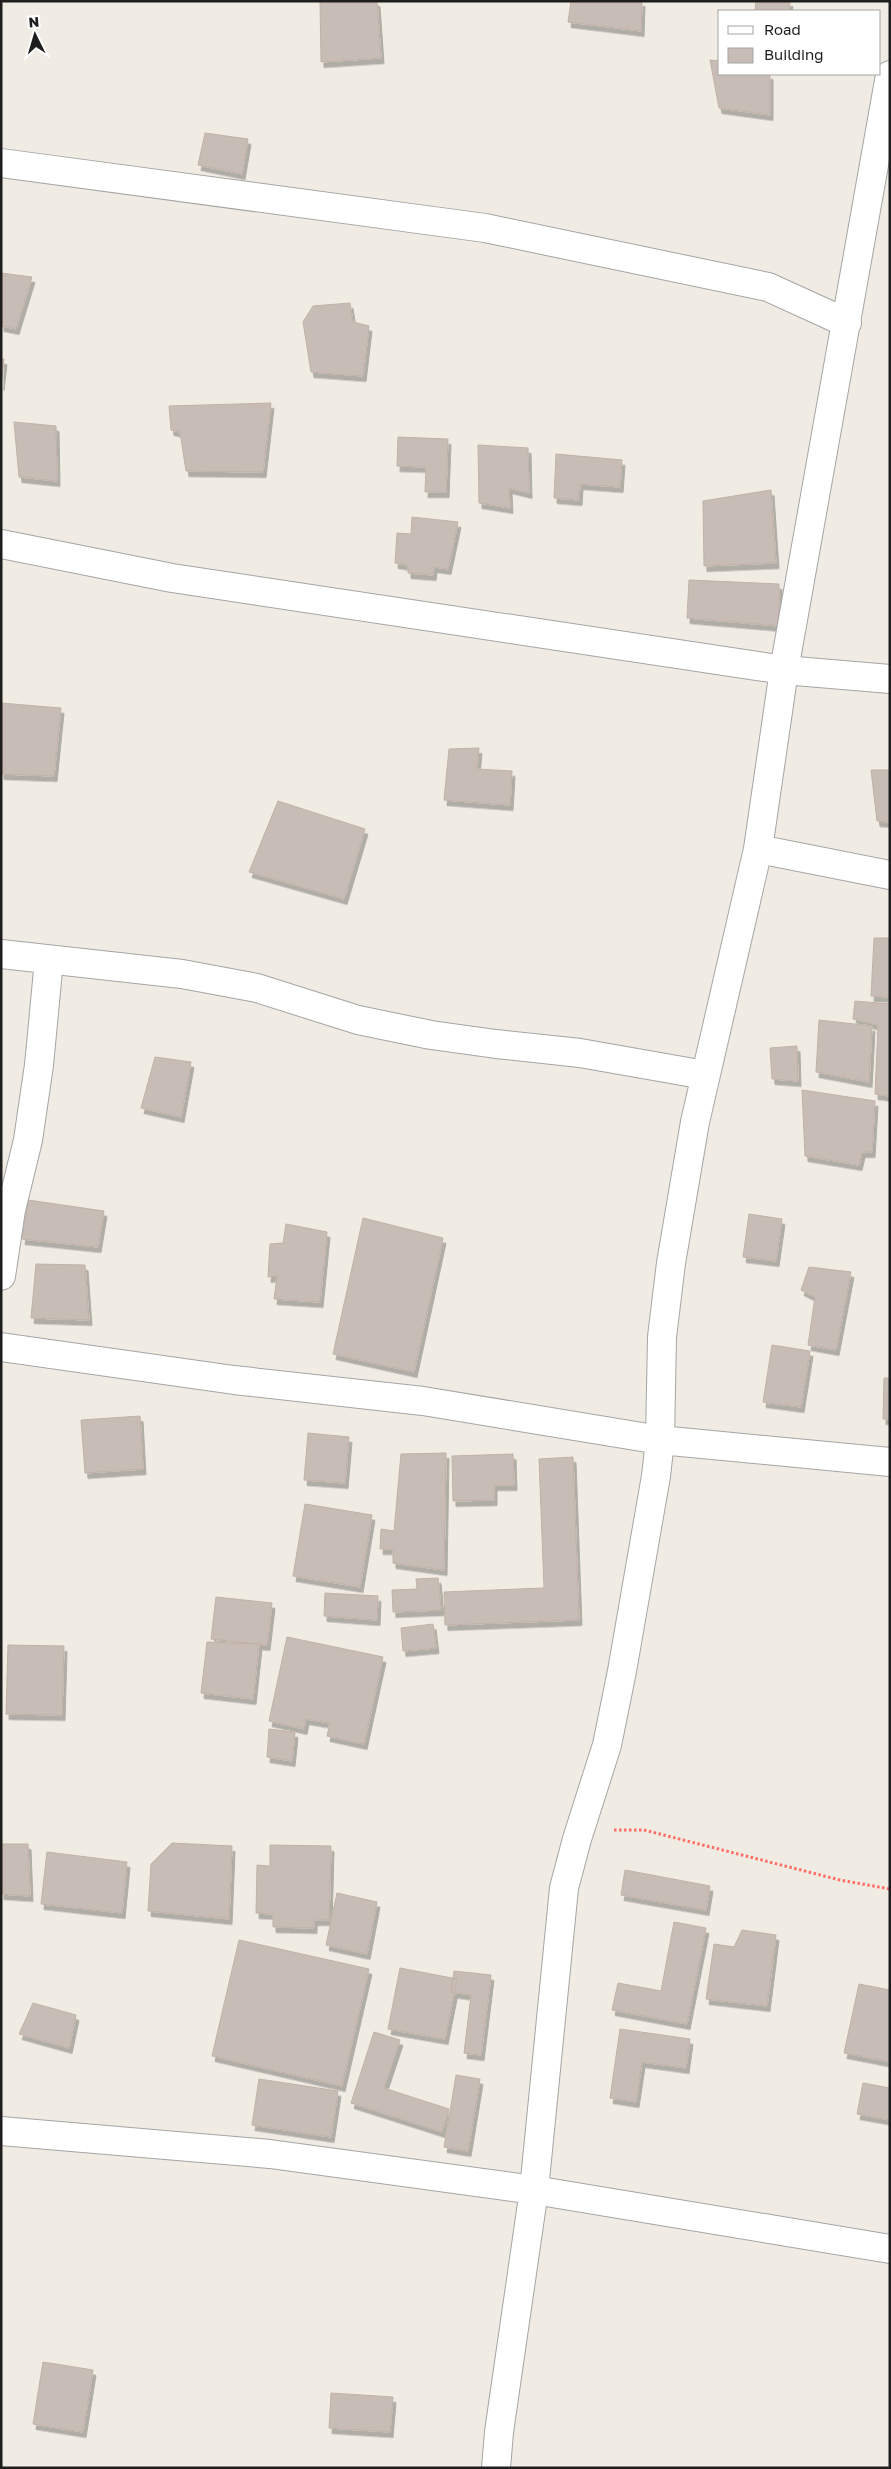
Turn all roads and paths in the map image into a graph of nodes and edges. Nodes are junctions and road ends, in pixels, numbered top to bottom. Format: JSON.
{"nodes":[{"id":1,"x":890,"y":75,"type":"edge"},
{"id":2,"x":1,"y":162,"type":"edge"},
{"id":3,"x":847,"y":323,"type":"junction"},
{"id":4,"x":1,"y":544,"type":"edge"},
{"id":5,"x":784,"y":670,"type":"junction"},
{"id":6,"x":890,"y":679,"type":"edge"},
{"id":7,"x":758,"y":849,"type":"junction"},
{"id":8,"x":890,"y":875,"type":"edge"},
{"id":9,"x":1,"y":954,"type":"edge"},
{"id":10,"x":49,"y":960,"type":"junction"},
{"id":11,"x":705,"y":1074,"type":"junction"},
{"id":12,"x":1,"y":1276,"type":"edge"},
{"id":13,"x":1,"y":1347,"type":"edge"},
{"id":14,"x":660,"y":1440,"type":"junction"},
{"id":15,"x":890,"y":1462,"type":"edge"},
{"id":16,"x":577,"y":1839,"type":"junction"},
{"id":17,"x":890,"y":1889,"type":"edge"},
{"id":18,"x":1,"y":2131,"type":"edge"},
{"id":19,"x":534,"y":2190,"type":"junction"},
{"id":20,"x":890,"y":2249,"type":"edge"},
{"id":21,"x":496,"y":2468,"type":"edge"}],
"edges":[{"from":1,"to":3,"type":"street"},
{"from":2,"to":3,"type":"street"},
{"from":3,"to":5,"type":"street"},
{"from":4,"to":5,"type":"street"},
{"from":5,"to":6,"type":"street"},
{"from":5,"to":7,"type":"street"},
{"from":7,"to":8,"type":"street"},
{"from":7,"to":11,"type":"street"},
{"from":9,"to":10,"type":"street"},
{"from":10,"to":11,"type":"street"},
{"from":10,"to":12,"type":"street"},
{"from":11,"to":14,"type":"street"},
{"from":13,"to":14,"type":"street"},
{"from":14,"to":15,"type":"street"},
{"from":14,"to":16,"type":"street"},
{"from":16,"to":17,"type":"path"},
{"from":16,"to":19,"type":"street"},
{"from":18,"to":19,"type":"street"},
{"from":19,"to":20,"type":"street"},
{"from":19,"to":21,"type":"street"}]}
